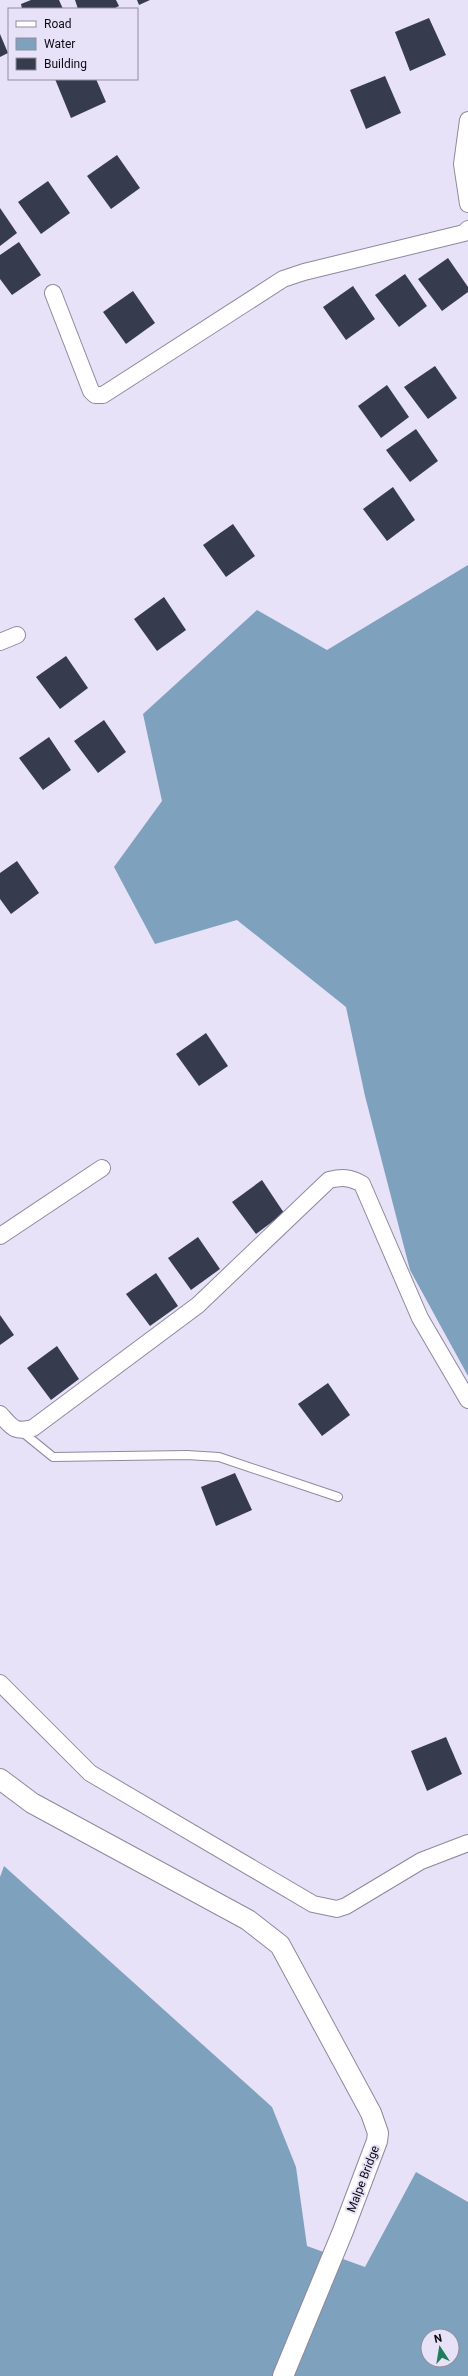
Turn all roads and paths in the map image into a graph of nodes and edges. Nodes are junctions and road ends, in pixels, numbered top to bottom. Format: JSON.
{"nodes":[{"id":1,"x":468,"y":120,"type":"edge"},
{"id":2,"x":468,"y":204,"type":"edge"},
{"id":3,"x":468,"y":229,"type":"edge"},
{"id":4,"x":52,"y":293,"type":"dead end"},
{"id":5,"x":17,"y":635,"type":"dead end"},
{"id":6,"x":0,"y":642,"type":"edge"},
{"id":7,"x":102,"y":1168,"type":"dead end"},
{"id":8,"x":0,"y":1236,"type":"edge"},
{"id":9,"x":468,"y":1400,"type":"edge"},
{"id":10,"x":0,"y":1414,"type":"edge"},
{"id":11,"x":21,"y":1431,"type":"junction"},
{"id":12,"x":338,"y":1497,"type":"dead end"},
{"id":13,"x":0,"y":1683,"type":"edge"},
{"id":14,"x":0,"y":1779,"type":"edge"},
{"id":15,"x":468,"y":1843,"type":"edge"},
{"id":16,"x":284,"y":2376,"type":"edge"}],
"edges":[{"from":1,"to":2,"type":"street"},
{"from":3,"to":4,"type":"street"},
{"from":5,"to":6,"type":"street"},
{"from":7,"to":8,"type":"street"},
{"from":9,"to":11,"type":"street"},
{"from":10,"to":11,"type":"street"},
{"from":11,"to":12,"type":"lane"},
{"from":13,"to":15,"type":"street"},
{"from":14,"to":16,"type":"street","name":"Malpe Bridge"}]}
